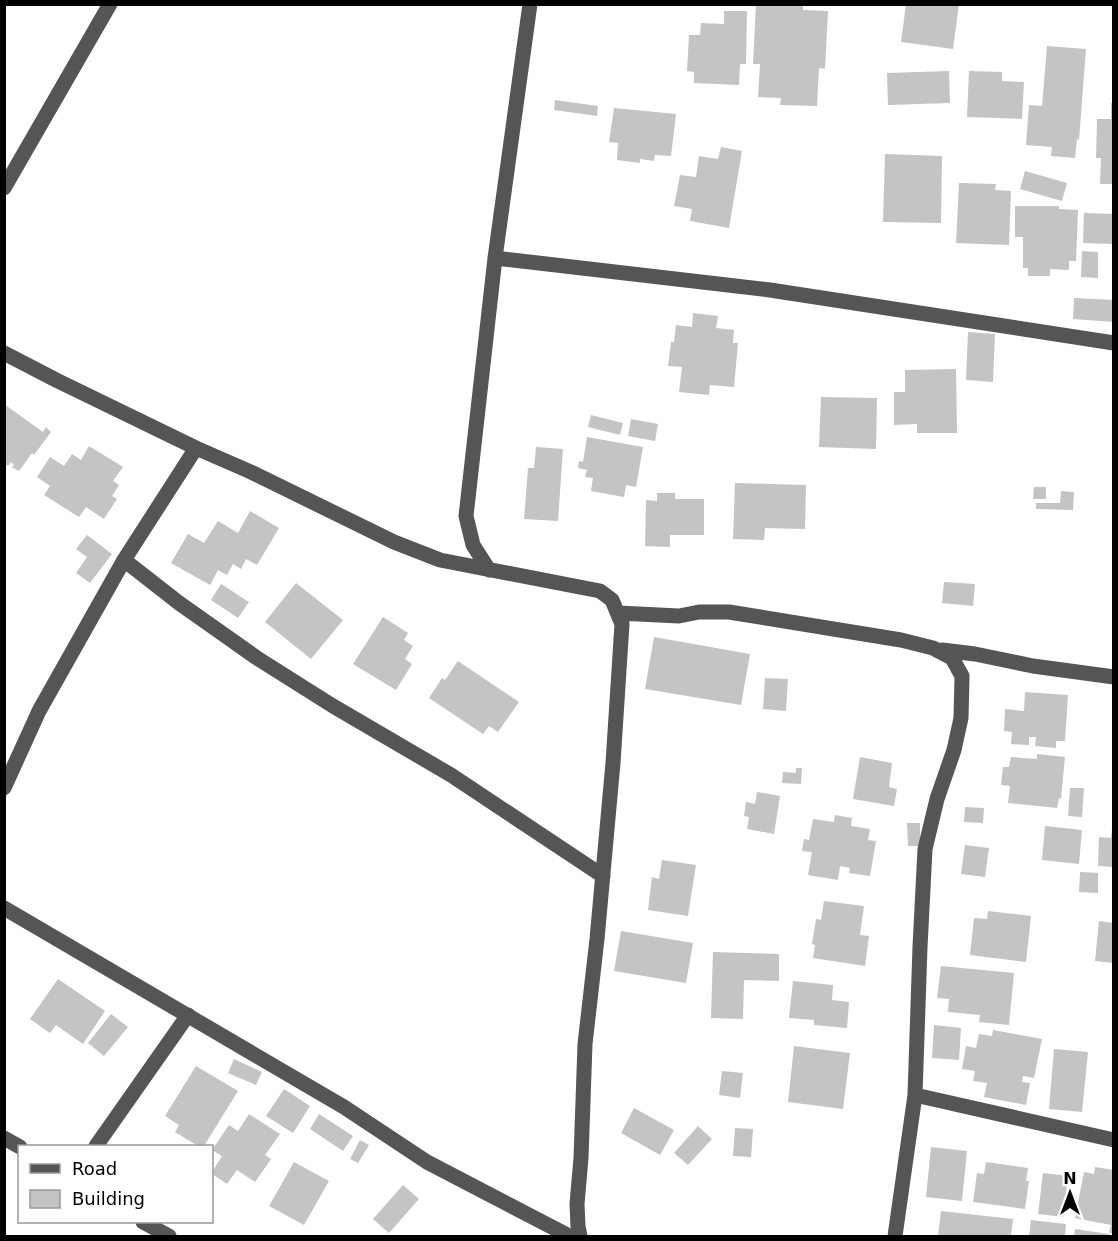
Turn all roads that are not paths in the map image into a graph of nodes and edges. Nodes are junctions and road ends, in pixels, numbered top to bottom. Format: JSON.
{"nodes":[{"id":1,"x":110,"y":4,"type":"edge"},
{"id":2,"x":530,"y":4,"type":"edge"},
{"id":3,"x":4,"y":188,"type":"edge"},
{"id":4,"x":495,"y":258,"type":"junction"},
{"id":5,"x":1113,"y":343,"type":"edge"},
{"id":6,"x":4,"y":353,"type":"edge"},
{"id":7,"x":196,"y":448,"type":"junction"},
{"id":8,"x":124,"y":560,"type":"junction"},
{"id":9,"x":489,"y":570,"type":"junction"},
{"id":10,"x":618,"y":613,"type":"junction"},
{"id":11,"x":933,"y":648,"type":"junction"},
{"id":12,"x":1113,"y":677,"type":"edge"},
{"id":13,"x":4,"y":788,"type":"edge"},
{"id":14,"x":603,"y":876,"type":"junction"},
{"id":15,"x":4,"y":908,"type":"edge"},
{"id":16,"x":189,"y":1015,"type":"junction"},
{"id":17,"x":915,"y":1095,"type":"junction"},
{"id":18,"x":4,"y":1138,"type":"edge"},
{"id":19,"x":1113,"y":1140,"type":"edge"},
{"id":20,"x":97,"y":1145,"type":"edge"},
{"id":21,"x":18,"y":1146,"type":"edge"},
{"id":22,"x":146,"y":1223,"type":"edge"},
{"id":23,"x":169,"y":1236,"type":"edge"},
{"id":24,"x":569,"y":1236,"type":"edge"},
{"id":25,"x":580,"y":1236,"type":"edge"},
{"id":26,"x":895,"y":1236,"type":"edge"}],
"edges":[{"from":1,"to":3,"type":"street"},
{"from":2,"to":4,"type":"street"},
{"from":4,"to":5,"type":"street"},
{"from":4,"to":9,"type":"street"},
{"from":6,"to":7,"type":"street"},
{"from":7,"to":8,"type":"street"},
{"from":7,"to":9,"type":"street"},
{"from":8,"to":13,"type":"street"},
{"from":8,"to":14,"type":"street"},
{"from":9,"to":10,"type":"street"},
{"from":10,"to":11,"type":"street"},
{"from":10,"to":14,"type":"street"},
{"from":11,"to":12,"type":"street"},
{"from":11,"to":17,"type":"street"},
{"from":14,"to":25,"type":"street"},
{"from":15,"to":16,"type":"street"},
{"from":16,"to":20,"type":"street"},
{"from":16,"to":24,"type":"street"},
{"from":17,"to":19,"type":"street"},
{"from":17,"to":26,"type":"street"},
{"from":18,"to":21,"type":"street"},
{"from":22,"to":23,"type":"street"}]}
